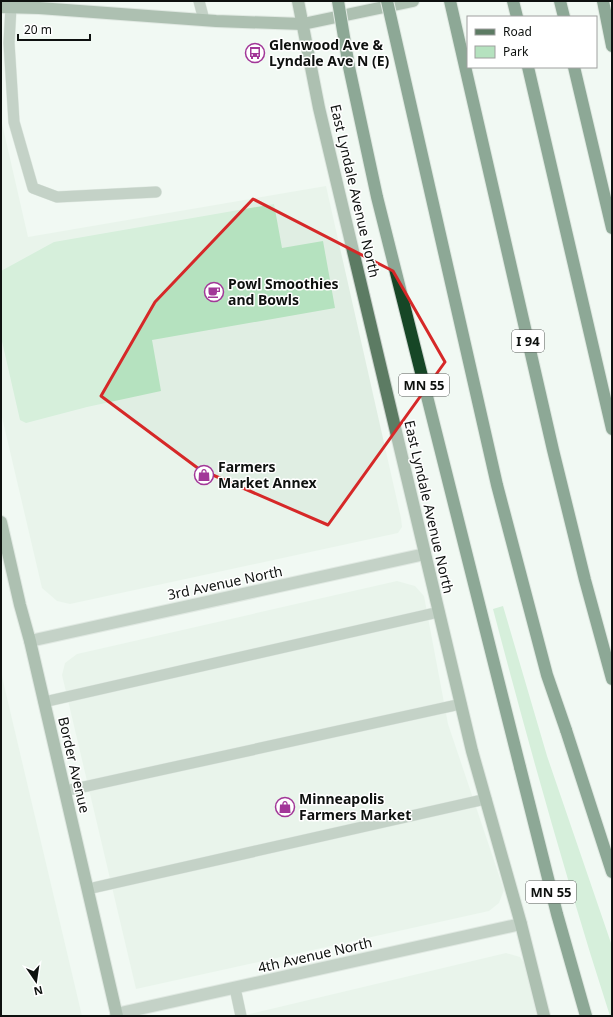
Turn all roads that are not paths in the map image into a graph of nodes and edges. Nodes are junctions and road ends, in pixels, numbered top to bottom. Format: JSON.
{"nodes":[{"id":1,"x":199,"y":1,"type":"edge"},
{"id":2,"x":298,"y":1,"type":"edge"},
{"id":3,"x":338,"y":1,"type":"edge"},
{"id":4,"x":387,"y":1,"type":"edge"},
{"id":5,"x":413,"y":1,"type":"edge"},
{"id":6,"x":450,"y":1,"type":"edge"},
{"id":7,"x":513,"y":1,"type":"edge"},
{"id":8,"x":560,"y":1,"type":"edge"},
{"id":9,"x":603,"y":1,"type":"edge"},
{"id":10,"x":6,"y":7,"type":"edge"},
{"id":11,"x":517,"y":16,"type":"edge"},
{"id":12,"x":564,"y":16,"type":"edge"},
{"id":13,"x":204,"y":20,"type":"junction"},
{"id":14,"x":303,"y":24,"type":"junction"},
{"id":15,"x":612,"y":46,"type":"edge"},
{"id":16,"x":528,"y":68,"type":"edge"},
{"id":17,"x":574,"y":68,"type":"edge"},
{"id":18,"x":156,"y":192,"type":"dead end"},
{"id":19,"x":612,"y":228,"type":"edge"},
{"id":20,"x":612,"y":429,"type":"edge"},
{"id":21,"x":1,"y":522,"type":"edge"},
{"id":22,"x":425,"y":554,"type":"junction"},
{"id":23,"x":439,"y":612,"type":"junction"},
{"id":24,"x":30,"y":641,"type":"junction"},
{"id":25,"x":612,"y":679,"type":"edge"},
{"id":26,"x":44,"y":702,"type":"junction"},
{"id":27,"x":461,"y":704,"type":"junction"},
{"id":28,"x":65,"y":791,"type":"junction"},
{"id":29,"x":486,"y":800,"type":"junction"},
{"id":30,"x":612,"y":872,"type":"edge"},
{"id":31,"x":88,"y":889,"type":"junction"},
{"id":32,"x":521,"y":924,"type":"junction"},
{"id":33,"x":235,"y":988,"type":"junction"},
{"id":34,"x":116,"y":1015,"type":"edge"},
{"id":35,"x":241,"y":1016,"type":"edge"},
{"id":36,"x":544,"y":1016,"type":"edge"},
{"id":37,"x":586,"y":1016,"type":"edge"}],
"edges":[{"from":1,"to":13,"type":"lane"},
{"from":2,"to":14,"type":"main road","name":"East Lyndale Avenue North"},
{"from":3,"to":37,"type":"highway","number":"MN 55","bridge":true},
{"from":4,"to":30,"type":"highway","bridge":true},
{"from":5,"to":14,"type":"main road"},
{"from":6,"to":25,"type":"highway","number":"I 94"},
{"from":7,"to":11,"type":"highway"},
{"from":8,"to":12,"type":"highway"},
{"from":9,"to":15,"type":"highway"},
{"from":10,"to":13,"type":"main road"},
{"from":10,"to":18,"type":"lane"},
{"from":13,"to":14,"type":"main road"},
{"from":14,"to":22,"type":"main road","name":"East Lyndale Avenue North"},
{"from":16,"to":20,"type":"highway"},
{"from":17,"to":19,"type":"highway"},
{"from":21,"to":24,"type":"main road","name":"Border Avenue"},
{"from":22,"to":23,"type":"main road","name":"East Lyndale Avenue North"},
{"from":22,"to":24,"type":"street","name":"3rd Avenue North"},
{"from":23,"to":26,"type":"lane"},
{"from":23,"to":27,"type":"main road","name":"East Lyndale Avenue North"},
{"from":24,"to":26,"type":"main road","name":"Border Avenue"},
{"from":26,"to":28,"type":"main road","name":"Border Avenue"},
{"from":27,"to":28,"type":"lane"},
{"from":27,"to":29,"type":"main road","name":"East Lyndale Avenue North"},
{"from":28,"to":31,"type":"main road","name":"Border Avenue"},
{"from":29,"to":31,"type":"lane"},
{"from":29,"to":32,"type":"main road","name":"East Lyndale Avenue North"},
{"from":31,"to":34,"type":"main road","name":"Border Avenue"},
{"from":32,"to":33,"type":"street","name":"4th Avenue North"},
{"from":32,"to":36,"type":"main road","name":"East Lyndale Avenue North"},
{"from":33,"to":34,"type":"street","name":"4th Avenue North"},
{"from":33,"to":35,"type":"lane"}]}
